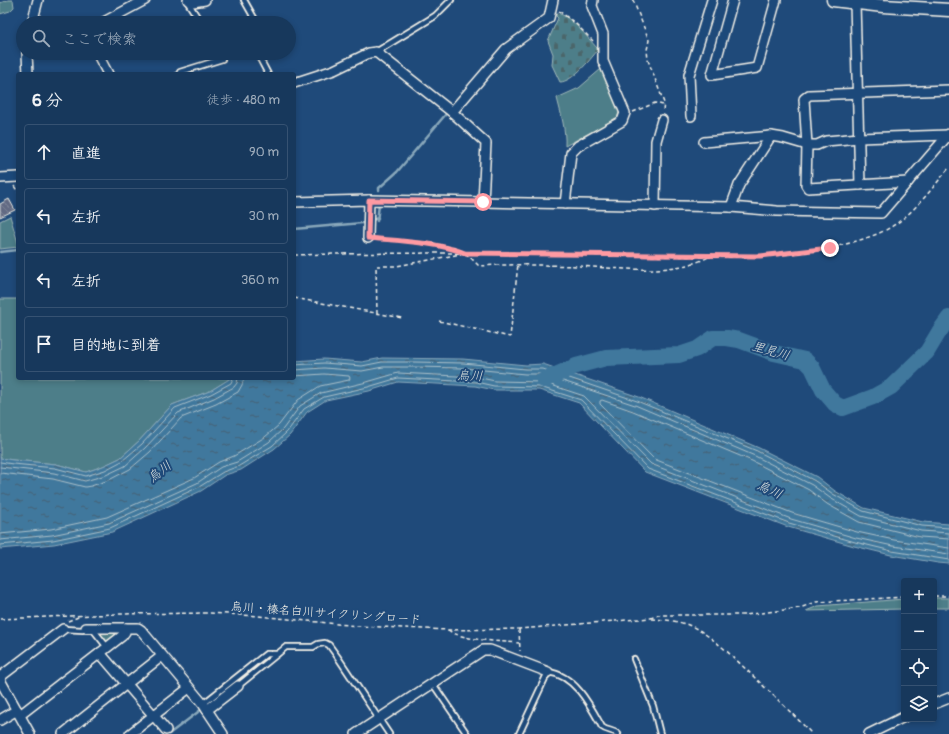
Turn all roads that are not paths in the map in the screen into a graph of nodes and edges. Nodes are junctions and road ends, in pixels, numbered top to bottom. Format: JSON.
{"nodes":[{"id":1,"x":38,"y":0,"type":"edge"},
{"id":2,"x":144,"y":0,"type":"edge"},
{"id":3,"x":187,"y":0,"type":"edge"},
{"id":4,"x":205,"y":0,"type":"edge"},
{"id":5,"x":244,"y":0,"type":"edge"},
{"id":6,"x":451,"y":0,"type":"edge"},
{"id":7,"x":593,"y":0,"type":"edge"},
{"id":8,"x":712,"y":0,"type":"edge"},
{"id":9,"x":733,"y":0,"type":"edge"},
{"id":10,"x":776,"y":0,"type":"edge"},
{"id":11,"x":833,"y":0,"type":"edge"},
{"id":12,"x":553,"y":3,"type":"edge"},
{"id":13,"x":855,"y":3,"type":"junction"},
{"id":14,"x":949,"y":10,"type":"edge"},
{"id":15,"x":34,"y":16,"type":"edge"},
{"id":16,"x":115,"y":16,"type":"edge"},
{"id":17,"x":197,"y":16,"type":"edge"},
{"id":18,"x":253,"y":16,"type":"edge"},
{"id":19,"x":376,"y":52,"type":"junction"},
{"id":20,"x":27,"y":60,"type":"edge"},
{"id":21,"x":101,"y":60,"type":"edge"},
{"id":22,"x":219,"y":60,"type":"edge"},
{"id":23,"x":261,"y":60,"type":"edge"},
{"id":24,"x":28,"y":72,"type":"edge"},
{"id":25,"x":107,"y":72,"type":"edge"},
{"id":26,"x":180,"y":72,"type":"edge"},
{"id":27,"x":267,"y":72,"type":"edge"},
{"id":28,"x":296,"y":82,"type":"edge"},
{"id":29,"x":949,"y":90,"type":"edge"},
{"id":30,"x":858,"y":94,"type":"junction"},
{"id":31,"x":452,"y":112,"type":"junction"},
{"id":32,"x":691,"y":116,"type":"dead end"},
{"id":33,"x":662,"y":120,"type":"road end"},
{"id":34,"x":949,"y":135,"type":"edge"},
{"id":35,"x":771,"y":136,"type":"junction"},
{"id":36,"x":859,"y":138,"type":"junction"},
{"id":37,"x":704,"y":142,"type":"dead end"},
{"id":38,"x":807,"y":145,"type":"junction"},
{"id":39,"x":16,"y":177,"type":"edge"},
{"id":40,"x":0,"y":178,"type":"edge"},
{"id":41,"x":908,"y":182,"type":"junction"},
{"id":42,"x":860,"y":185,"type":"junction"},
{"id":43,"x":369,"y":200,"type":"junction"},
{"id":44,"x":296,"y":202,"type":"edge"},
{"id":45,"x":483,"y":202,"type":"junction"},
{"id":46,"x":564,"y":204,"type":"junction"},
{"id":47,"x":655,"y":206,"type":"junction"},
{"id":48,"x":731,"y":207,"type":"junction"},
{"id":49,"x":368,"y":238,"type":"road end"},
{"id":50,"x":89,"y":628,"type":"junction"},
{"id":51,"x":125,"y":628,"type":"junction"},
{"id":52,"x":63,"y":629,"type":"joint"},
{"id":53,"x":103,"y":650,"type":"junction"},
{"id":54,"x":277,"y":654,"type":"junction"},
{"id":55,"x":162,"y":656,"type":"junction"},
{"id":56,"x":634,"y":659,"type":"dead end"},
{"id":57,"x":548,"y":672,"type":"junction"},
{"id":58,"x":245,"y":674,"type":"junction"},
{"id":59,"x":0,"y":678,"type":"edge"},
{"id":60,"x":126,"y":684,"type":"junction"},
{"id":61,"x":433,"y":684,"type":"junction"},
{"id":62,"x":238,"y":686,"type":"joint"},
{"id":63,"x":189,"y":688,"type":"junction"},
{"id":64,"x":949,"y":698,"type":"edge"},
{"id":65,"x":937,"y":703,"type":"edge"},
{"id":66,"x":205,"y":707,"type":"junction"},
{"id":67,"x":18,"y":713,"type":"junction"},
{"id":68,"x":153,"y":716,"type":"junction"},
{"id":69,"x":901,"y":718,"type":"edge"},
{"id":70,"x":379,"y":719,"type":"junction"},
{"id":71,"x":0,"y":720,"type":"edge"},
{"id":72,"x":166,"y":730,"type":"dead end"},
{"id":73,"x":30,"y":734,"type":"edge"},
{"id":74,"x":63,"y":734,"type":"edge"},
{"id":75,"x":130,"y":734,"type":"edge"},
{"id":76,"x":223,"y":734,"type":"edge"},
{"id":77,"x":356,"y":734,"type":"edge"},
{"id":78,"x":389,"y":734,"type":"edge"},
{"id":79,"x":467,"y":734,"type":"edge"},
{"id":80,"x":518,"y":734,"type":"edge"},
{"id":81,"x":618,"y":734,"type":"edge"},
{"id":82,"x":660,"y":734,"type":"edge"},
{"id":83,"x":869,"y":734,"type":"edge"}],
"edges":[{"from":1,"to":15,"type":"street"},
{"from":2,"to":16,"type":"street"},
{"from":3,"to":4,"type":"street"},
{"from":3,"to":17,"type":"lane"},
{"from":5,"to":18,"type":"lane"},
{"from":6,"to":19,"type":"lane"},
{"from":7,"to":46,"type":"street"},
{"from":8,"to":32,"type":"street"},
{"from":9,"to":10,"type":"street"},
{"from":11,"to":13,"type":"street"},
{"from":12,"to":31,"type":"street"},
{"from":13,"to":14,"type":"street"},
{"from":13,"to":30,"type":"street"},
{"from":19,"to":28,"type":"street"},
{"from":19,"to":31,"type":"street"},
{"from":20,"to":24,"type":"street"},
{"from":21,"to":25,"type":"street"},
{"from":22,"to":26,"type":"lane"},
{"from":23,"to":27,"type":"lane"},
{"from":29,"to":30,"type":"street"},
{"from":30,"to":36,"type":"street"},
{"from":30,"to":38,"type":"street"},
{"from":31,"to":45,"type":"street"},
{"from":33,"to":47,"type":"street"},
{"from":34,"to":36,"type":"street"},
{"from":34,"to":41,"type":"street"},
{"from":35,"to":37,"type":"street"},
{"from":35,"to":38,"type":"street"},
{"from":35,"to":48,"type":"street"},
{"from":36,"to":38,"type":"street"},
{"from":36,"to":42,"type":"street"},
{"from":38,"to":42,"type":"street"},
{"from":39,"to":40,"type":"street"},
{"from":41,"to":42,"type":"street"},
{"from":41,"to":48,"type":"street"},
{"from":43,"to":44,"type":"street"},
{"from":43,"to":45,"type":"street"},
{"from":43,"to":49,"type":"street"},
{"from":45,"to":46,"type":"street"},
{"from":46,"to":47,"type":"street"},
{"from":47,"to":48,"type":"street"},
{"from":50,"to":51,"type":"street"},
{"from":50,"to":52,"type":"lane"},
{"from":50,"to":53,"type":"lane"},
{"from":51,"to":53,"type":"street"},
{"from":51,"to":55,"type":"street"},
{"from":52,"to":59,"type":"street"},
{"from":53,"to":60,"type":"street"},
{"from":53,"to":67,"type":"street"},
{"from":54,"to":58,"type":"lane"},
{"from":54,"to":58,"type":"lane"},
{"from":54,"to":70,"type":"lane"},
{"from":55,"to":60,"type":"street"},
{"from":55,"to":63,"type":"street"},
{"from":56,"to":82,"type":"lane"},
{"from":57,"to":61,"type":"street"},
{"from":57,"to":80,"type":"lane"},
{"from":57,"to":81,"type":"lane"},
{"from":58,"to":62,"type":"lane"},
{"from":58,"to":66,"type":"lane"},
{"from":59,"to":67,"type":"street"},
{"from":60,"to":68,"type":"street"},
{"from":60,"to":74,"type":"street"},
{"from":61,"to":70,"type":"street"},
{"from":61,"to":79,"type":"lane"},
{"from":62,"to":66,"type":"street"},
{"from":63,"to":66,"type":"street"},
{"from":63,"to":68,"type":"street"},
{"from":64,"to":65,"type":"street"},
{"from":66,"to":76,"type":"street"},
{"from":67,"to":71,"type":"street"},
{"from":67,"to":73,"type":"street"},
{"from":68,"to":72,"type":"street"},
{"from":68,"to":75,"type":"street"},
{"from":69,"to":83,"type":"street"},
{"from":70,"to":77,"type":"street"},
{"from":70,"to":78,"type":"lane"}]}
